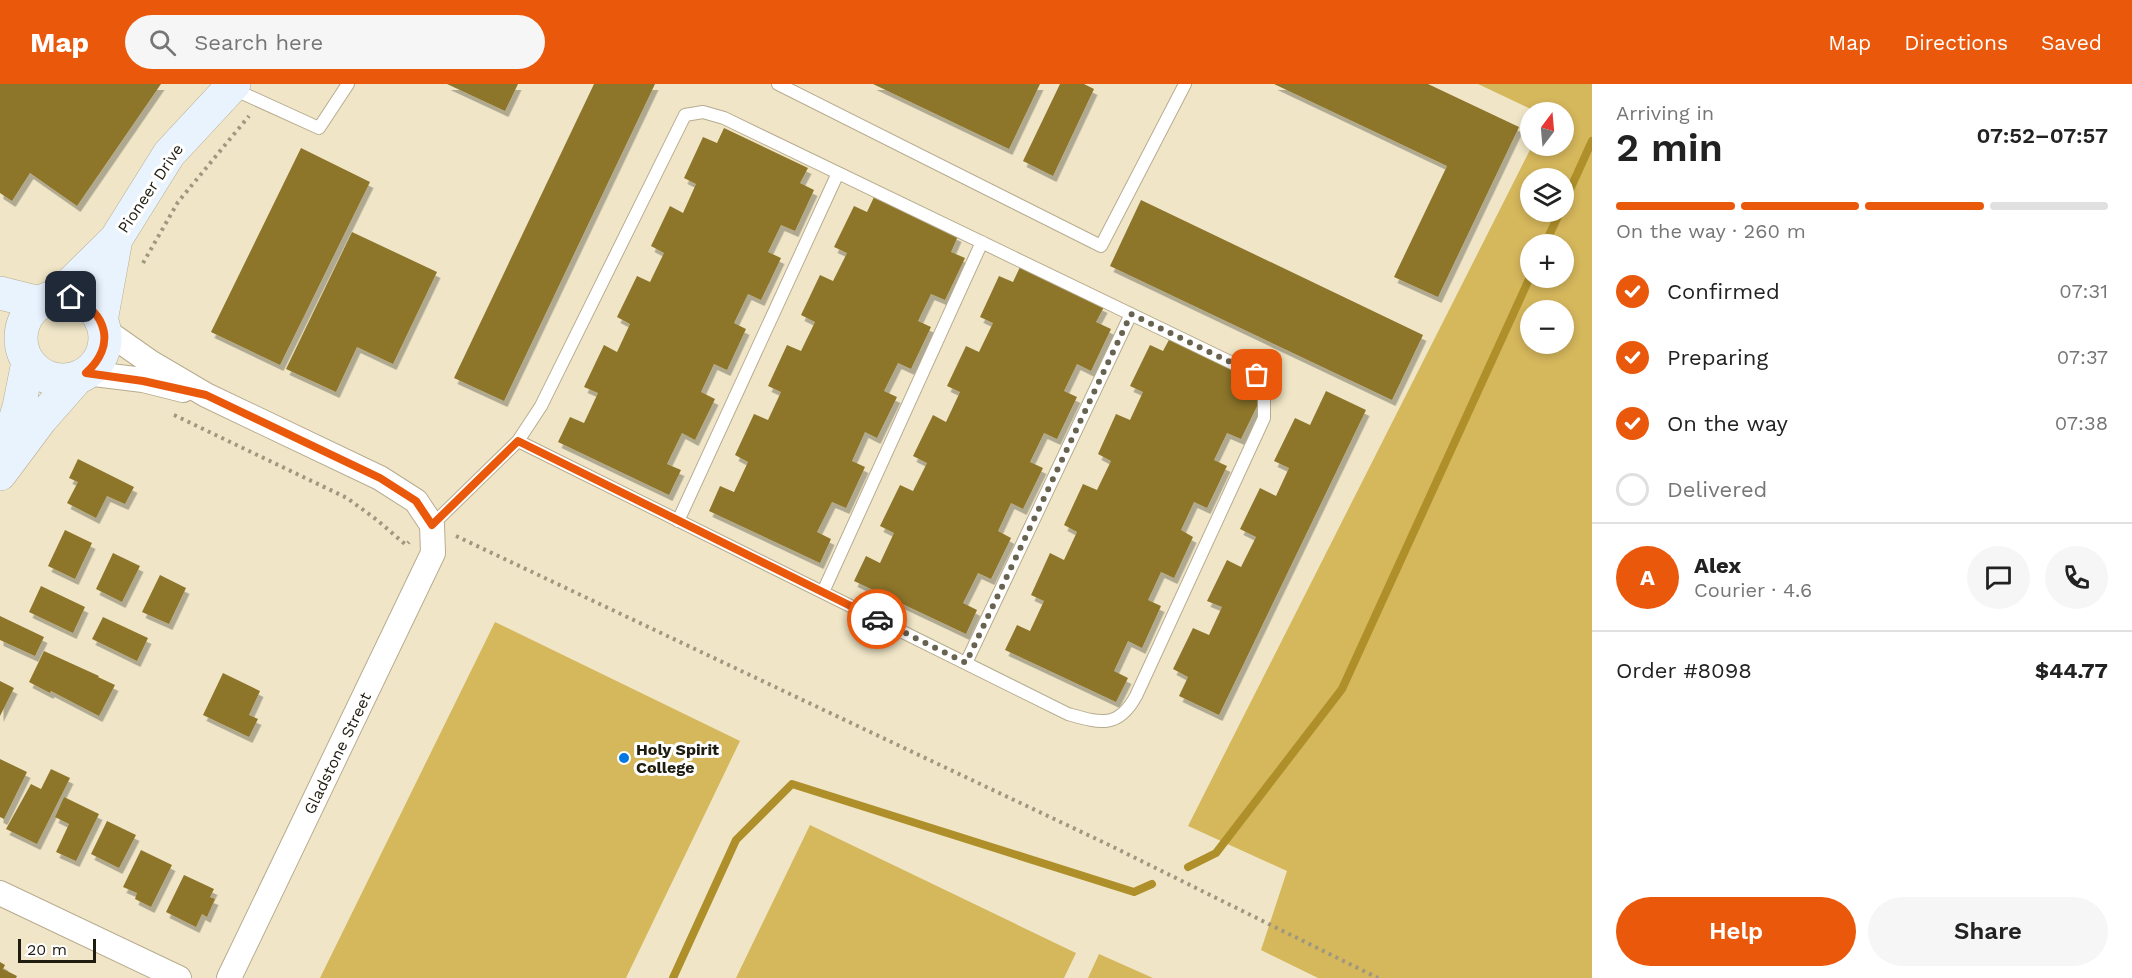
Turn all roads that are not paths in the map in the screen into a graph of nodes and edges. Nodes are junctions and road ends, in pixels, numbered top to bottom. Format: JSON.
{"nodes":[{"id":1,"x":348,"y":84,"type":"edge"},
{"id":2,"x":778,"y":84,"type":"edge"},
{"id":3,"x":1185,"y":84,"type":"edge"},
{"id":4,"x":232,"y":86,"type":"edge"},
{"id":5,"x":838,"y":173,"type":"junction"},
{"id":6,"x":116,"y":239,"type":"junction"},
{"id":7,"x":982,"y":242,"type":"junction"},
{"id":8,"x":0,"y":293,"type":"edge"},
{"id":9,"x":49,"y":300,"type":"junction"},
{"id":10,"x":1131,"y":314,"type":"junction"},
{"id":11,"x":102,"y":325,"type":"junction"},
{"id":12,"x":17,"y":346,"type":"edge"},
{"id":13,"x":82,"y":375,"type":"junction"},
{"id":14,"x":206,"y":395,"type":"junction"},
{"id":15,"x":518,"y":441,"type":"junction"},
{"id":16,"x":0,"y":472,"type":"edge"},
{"id":17,"x":678,"y":521,"type":"junction"},
{"id":18,"x":432,"y":525,"type":"junction"},
{"id":19,"x":823,"y":592,"type":"junction"},
{"id":20,"x":966,"y":663,"type":"junction"},
{"id":21,"x":0,"y":893,"type":"edge"},
{"id":22,"x":179,"y":978,"type":"edge"},
{"id":23,"x":229,"y":978,"type":"edge"}],
"edges":[{"from":1,"to":4,"type":"lane"},
{"from":2,"to":3,"type":"lane"},
{"from":4,"to":6,"type":"main road","name":"Pioneer Drive"},
{"from":5,"to":7,"type":"lane"},
{"from":5,"to":15,"type":"lane"},
{"from":5,"to":17,"type":"lane"},
{"from":6,"to":9,"type":"main road","name":"Pioneer Drive"},
{"from":6,"to":11,"type":"main road","name":"Pioneer Drive"},
{"from":7,"to":10,"type":"lane"},
{"from":7,"to":19,"type":"lane"},
{"from":8,"to":9,"type":"main road"},
{"from":9,"to":11,"type":"main road"},
{"from":9,"to":12,"type":"main road"},
{"from":10,"to":20,"type":"lane"},
{"from":10,"to":20,"type":"lane"},
{"from":11,"to":13,"type":"main road"},
{"from":11,"to":14,"type":"street"},
{"from":12,"to":13,"type":"main road"},
{"from":12,"to":16,"type":"main road"},
{"from":13,"to":14,"type":"street"},
{"from":13,"to":16,"type":"main road"},
{"from":14,"to":18,"type":"street"},
{"from":15,"to":17,"type":"lane"},
{"from":15,"to":18,"type":"lane"},
{"from":17,"to":19,"type":"lane"},
{"from":18,"to":23,"type":"street","name":"Gladstone Street"},
{"from":19,"to":20,"type":"lane"},
{"from":21,"to":22,"type":"street"}]}
